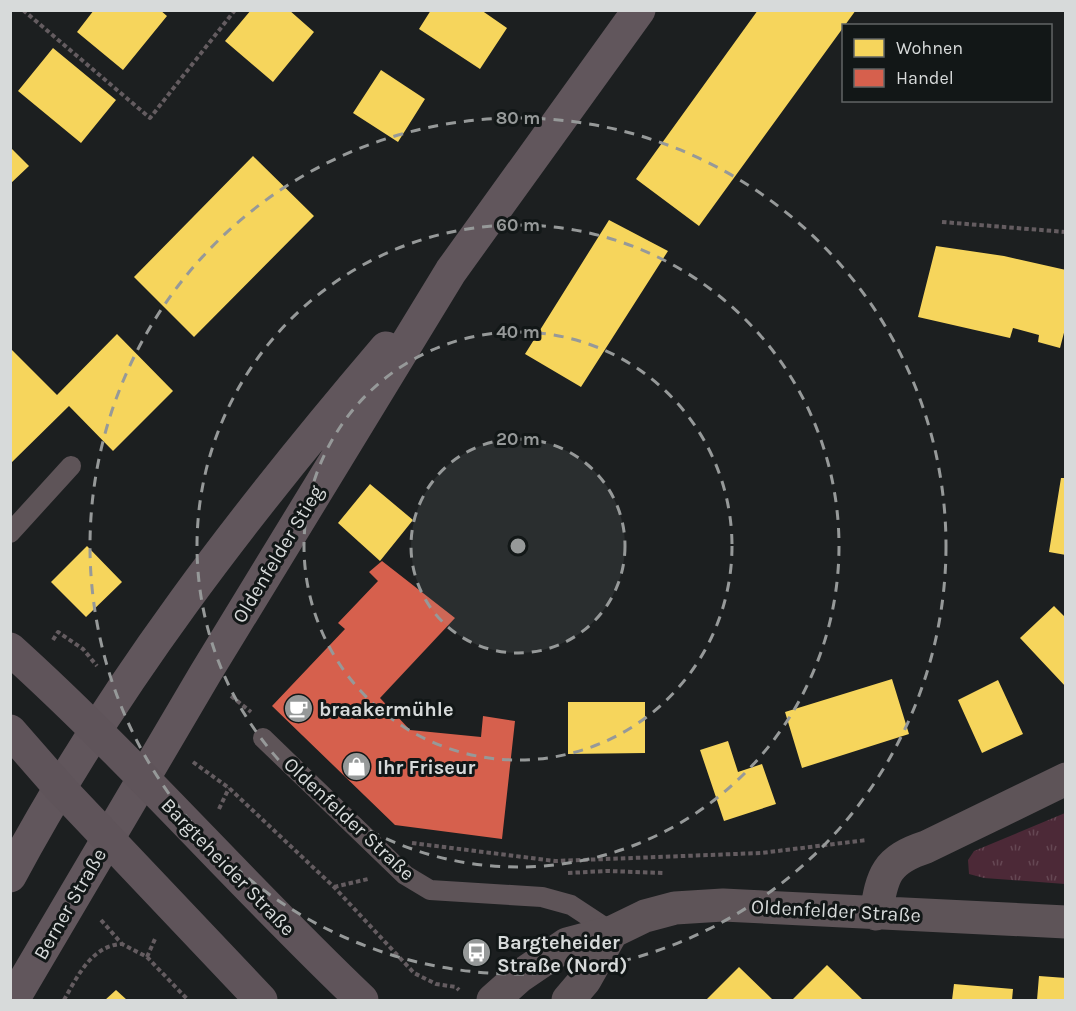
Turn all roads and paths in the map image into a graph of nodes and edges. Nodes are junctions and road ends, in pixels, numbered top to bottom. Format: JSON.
{"nodes":[{"id":1,"x":23,"y":10,"type":"edge"},
{"id":2,"x":235,"y":10,"type":"edge"},
{"id":3,"x":639,"y":10,"type":"edge"},
{"id":4,"x":942,"y":222,"type":"dead end"},
{"id":5,"x":1065,"y":232,"type":"edge"},
{"id":6,"x":451,"y":271,"type":"junction"},
{"id":7,"x":71,"y":466,"type":"dead end"},
{"id":8,"x":10,"y":533,"type":"edge"},
{"id":9,"x":49,"y":646,"type":"dead end"},
{"id":10,"x":10,"y":649,"type":"edge"},
{"id":11,"x":83,"y":649,"type":"dead end"},
{"id":12,"x":10,"y":732,"type":"edge"},
{"id":13,"x":96,"y":732,"type":"junction"},
{"id":14,"x":263,"y":738,"type":"dead end"},
{"id":15,"x":142,"y":779,"type":"junction"},
{"id":16,"x":1065,"y":779,"type":"edge"},
{"id":17,"x":60,"y":788,"type":"junction"},
{"id":18,"x":220,"y":807,"type":"dead end"},
{"id":19,"x":877,"y":838,"type":"dead end"},
{"id":20,"x":108,"y":839,"type":"junction"},
{"id":21,"x":408,"y":842,"type":"dead end"},
{"id":22,"x":10,"y":876,"type":"edge"},
{"id":23,"x":371,"y":878,"type":"dead end"},
{"id":24,"x":334,"y":887,"type":"junction"},
{"id":25,"x":876,"y":914,"type":"junction"},
{"id":26,"x":1065,"y":922,"type":"edge"},
{"id":27,"x":612,"y":932,"type":"junction"},
{"id":28,"x":112,"y":933,"type":"dead end"},
{"id":29,"x":122,"y":944,"type":"junction"},
{"id":30,"x":152,"y":946,"type":"dead end"},
{"id":31,"x":147,"y":957,"type":"junction"},
{"id":32,"x":456,"y":987,"type":"dead end"},
{"id":33,"x":13,"y":1000,"type":"edge"},
{"id":34,"x":64,"y":1000,"type":"edge"},
{"id":35,"x":188,"y":1000,"type":"edge"},
{"id":36,"x":261,"y":1000,"type":"edge"},
{"id":37,"x":362,"y":1000,"type":"edge"},
{"id":38,"x":494,"y":1000,"type":"edge"},
{"id":39,"x":568,"y":1000,"type":"edge"}],
"edges":[{"from":1,"to":2,"type":"path"},
{"from":3,"to":6,"type":"main road","name":"Oldenfelder Stieg"},
{"from":4,"to":5,"type":"path"},
{"from":6,"to":13,"type":"main road","name":"Oldenfelder Stieg"},
{"from":6,"to":15,"type":"main road","name":"Oldenfelder Stieg"},
{"from":7,"to":8,"type":"lane"},
{"from":9,"to":11,"type":"path"},
{"from":10,"to":13,"type":"main road","name":"Bargteheider Straße"},
{"from":12,"to":17,"type":"main road"},
{"from":13,"to":15,"type":"main road","name":"Bargteheider Straße"},
{"from":13,"to":17,"type":"main road"},
{"from":14,"to":27,"type":"lane","name":"Oldenfelder Straße"},
{"from":15,"to":20,"type":"main road","name":"Oldenfelder Stieg"},
{"from":15,"to":37,"type":"main road","name":"Bargteheider Straße"},
{"from":16,"to":25,"type":"street"},
{"from":17,"to":20,"type":"main road"},
{"from":17,"to":22,"type":"main road"},
{"from":18,"to":24,"type":"path"},
{"from":19,"to":21,"type":"path"},
{"from":20,"to":33,"type":"main road","name":"Berner Straße"},
{"from":20,"to":36,"type":"main road"},
{"from":23,"to":24,"type":"path"},
{"from":24,"to":32,"type":"path"},
{"from":25,"to":26,"type":"street","name":"Oldenfelder Straße"},
{"from":25,"to":27,"type":"street","name":"Oldenfelder Straße"},
{"from":27,"to":38,"type":"street","name":"Oldenfelder Straße"},
{"from":27,"to":39,"type":"street"},
{"from":28,"to":29,"type":"path"},
{"from":29,"to":31,"type":"path"},
{"from":29,"to":34,"type":"path"},
{"from":30,"to":31,"type":"path"},
{"from":31,"to":35,"type":"path"}]}
